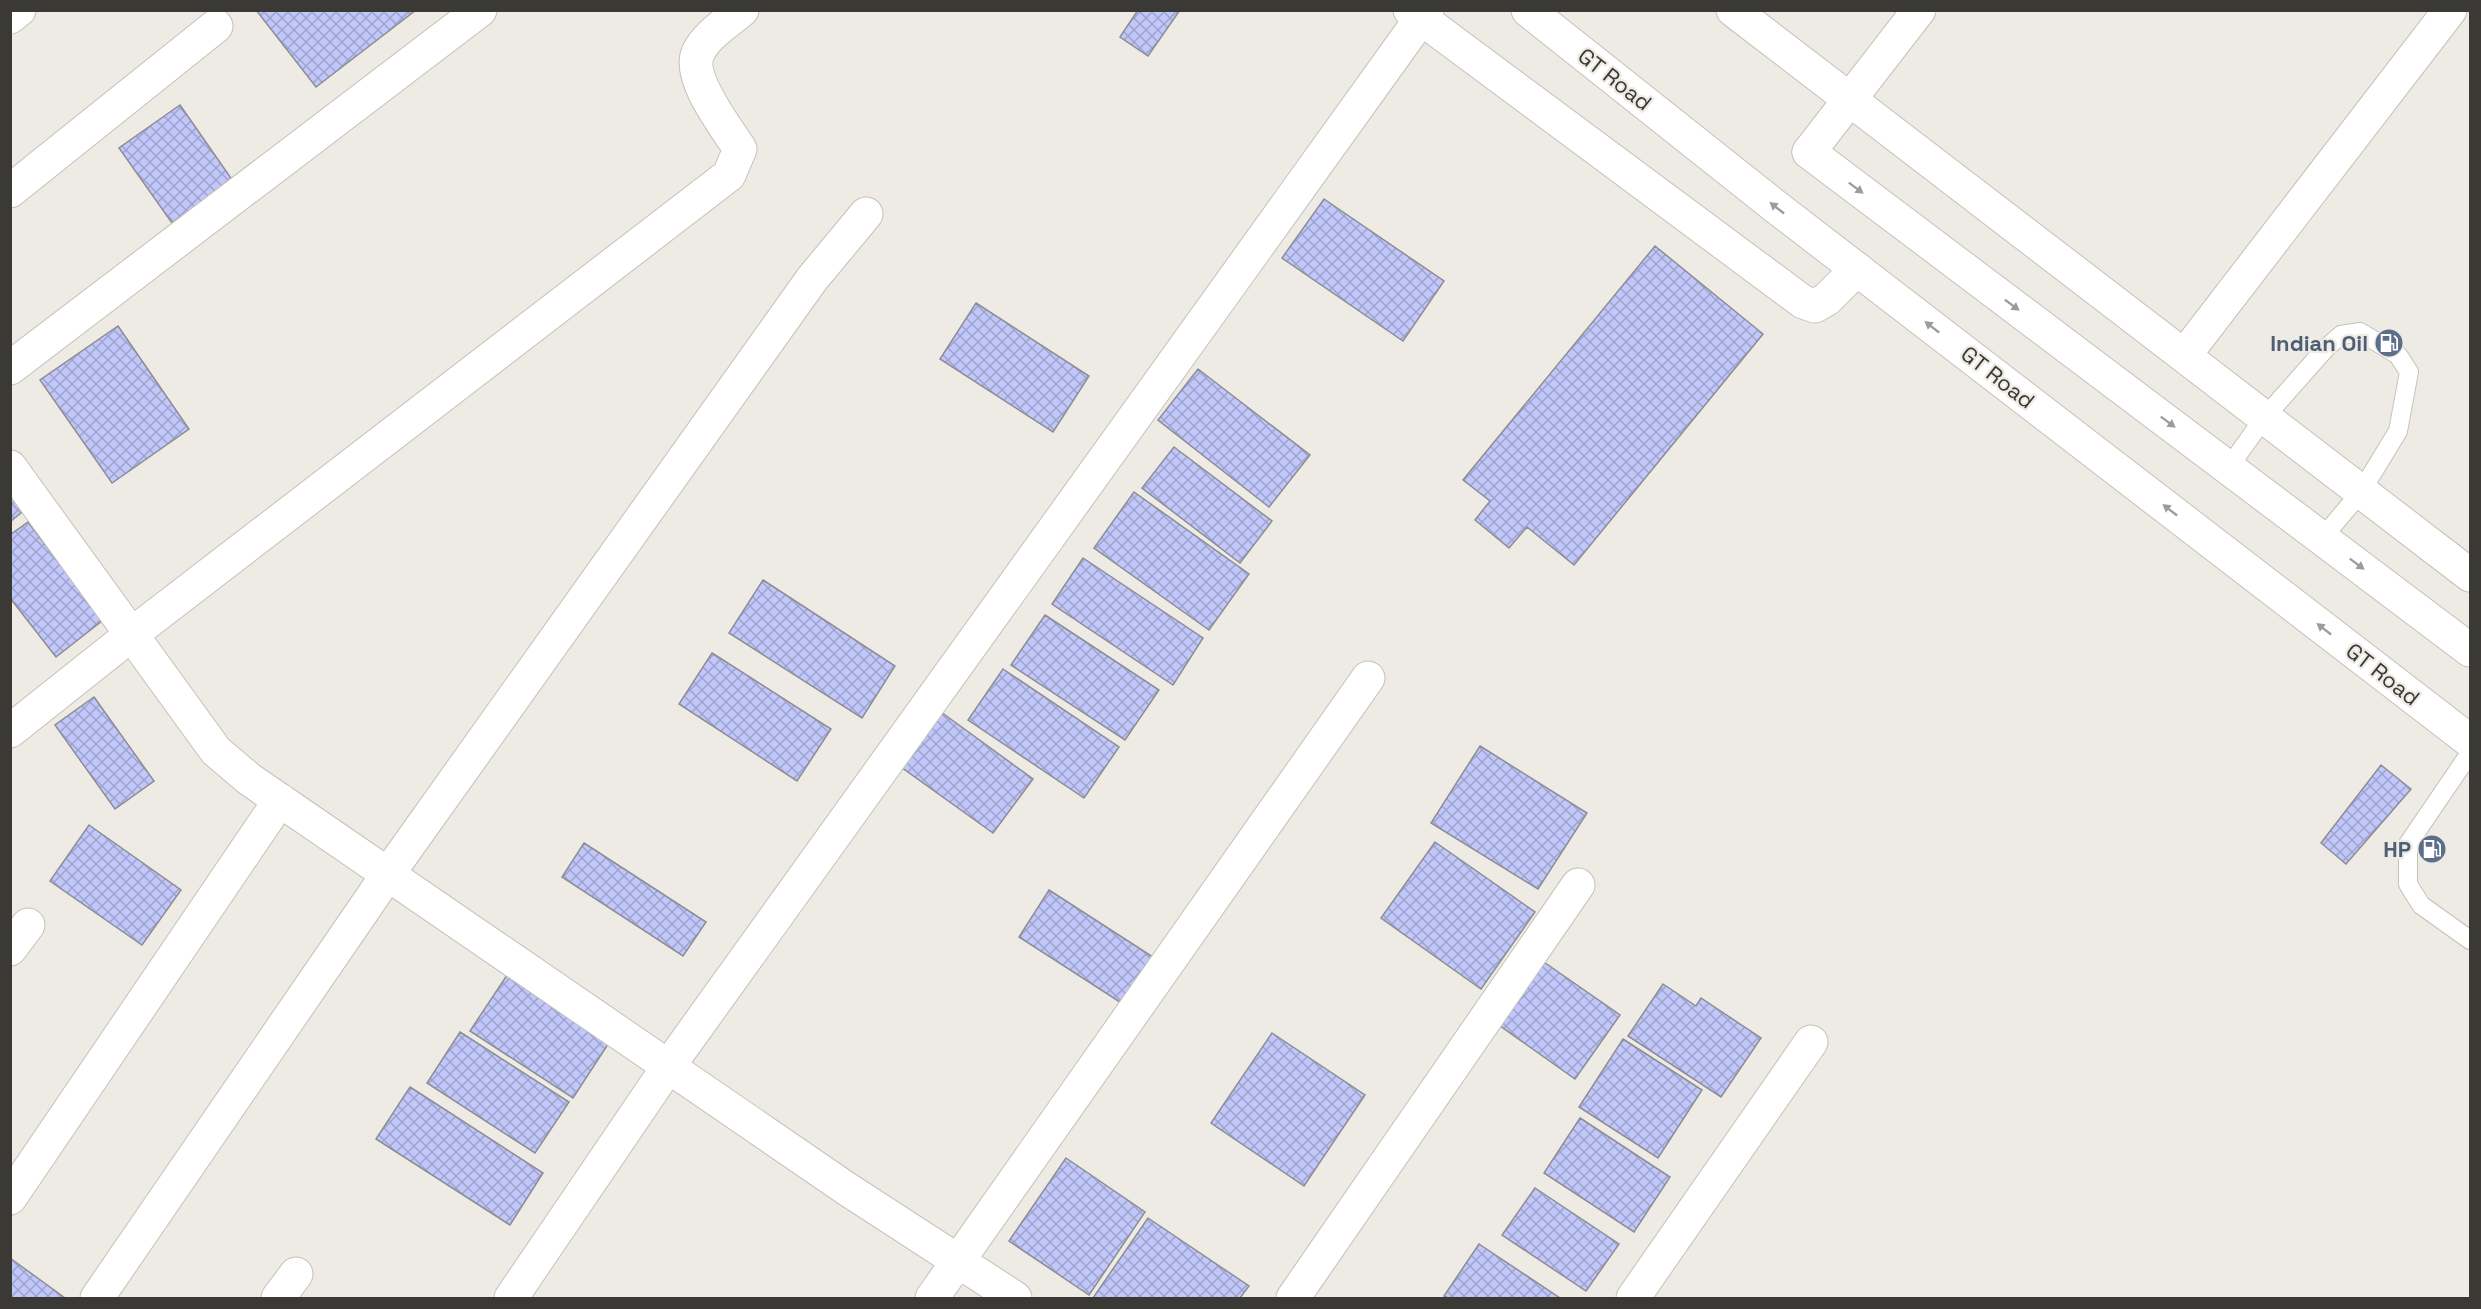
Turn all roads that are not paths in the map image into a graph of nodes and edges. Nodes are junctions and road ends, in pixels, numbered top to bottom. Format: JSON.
{"nodes":[{"id":1,"x":19,"y":10,"type":"edge"},
{"id":2,"x":480,"y":10,"type":"edge"},
{"id":3,"x":742,"y":10,"type":"edge"},
{"id":4,"x":1528,"y":10,"type":"edge"},
{"id":5,"x":1733,"y":10,"type":"edge"},
{"id":6,"x":1919,"y":10,"type":"edge"},
{"id":7,"x":2450,"y":10,"type":"edge"},
{"id":8,"x":1420,"y":13,"type":"edge"},
{"id":9,"x":10,"y":17,"type":"edge"},
{"id":10,"x":216,"y":26,"type":"dead end"},
{"id":11,"x":1850,"y":100,"type":"junction"},
{"id":12,"x":10,"y":191,"type":"edge"},
{"id":13,"x":866,"y":214,"type":"dead end"},
{"id":14,"x":1857,"y":269,"type":"junction"},
{"id":15,"x":2184,"y":356,"type":"junction"},
{"id":16,"x":10,"y":368,"type":"edge"},
{"id":17,"x":2265,"y":418,"type":"junction"},
{"id":18,"x":10,"y":467,"type":"edge"},
{"id":19,"x":2229,"y":467,"type":"junction"},
{"id":20,"x":2361,"y":492,"type":"junction"},
{"id":21,"x":2323,"y":537,"type":"junction"},
{"id":22,"x":2470,"y":575,"type":"edge"},
{"id":23,"x":132,"y":634,"type":"junction"},
{"id":24,"x":2470,"y":650,"type":"edge"},
{"id":25,"x":1368,"y":678,"type":"dead end"},
{"id":26,"x":10,"y":731,"type":"edge"},
{"id":27,"x":2470,"y":741,"type":"edge"},
{"id":28,"x":2470,"y":753,"type":"edge"},
{"id":29,"x":280,"y":800,"type":"junction"},
{"id":30,"x":388,"y":874,"type":"junction"},
{"id":31,"x":1578,"y":885,"type":"dead end"},
{"id":32,"x":2470,"y":940,"type":"edge"},
{"id":33,"x":1811,"y":1042,"type":"dead end"},
{"id":34,"x":668,"y":1067,"type":"junction"},
{"id":35,"x":10,"y":1198,"type":"edge"},
{"id":36,"x":957,"y":1262,"type":"junction"},
{"id":37,"x":97,"y":1299,"type":"edge"},
{"id":38,"x":511,"y":1299,"type":"edge"},
{"id":39,"x":932,"y":1299,"type":"edge"},
{"id":40,"x":1015,"y":1299,"type":"edge"},
{"id":41,"x":1293,"y":1299,"type":"edge"},
{"id":42,"x":1633,"y":1299,"type":"edge"}],
"edges":[{"from":1,"to":9,"type":"street"},
{"from":2,"to":16,"type":"street"},
{"from":3,"to":23,"type":"street"},
{"from":14,"to":4,"type":"street","name":"GT Road","one_way":true},
{"from":5,"to":11,"type":"street"},
{"from":6,"to":11,"type":"street"},
{"from":7,"to":15,"type":"street"},
{"from":8,"to":14,"type":"street"},
{"from":8,"to":34,"type":"street"},
{"from":10,"to":12,"type":"street"},
{"from":11,"to":15,"type":"street"},
{"from":11,"to":19,"type":"street","one_way":true},
{"from":13,"to":30,"type":"street"},
{"from":27,"to":14,"type":"street","name":"GT Road","one_way":true},
{"from":15,"to":17,"type":"street"},
{"from":17,"to":19,"type":"lane"},
{"from":17,"to":20,"type":"street"},
{"from":17,"to":20,"type":"lane"},
{"from":18,"to":23,"type":"street"},
{"from":19,"to":21,"type":"street"},
{"from":20,"to":21,"type":"lane"},
{"from":20,"to":22,"type":"street"},
{"from":21,"to":24,"type":"street","one_way":true},
{"from":23,"to":26,"type":"street"},
{"from":23,"to":29,"type":"street"},
{"from":25,"to":36,"type":"street"},
{"from":28,"to":32,"type":"lane"},
{"from":29,"to":30,"type":"street"},
{"from":29,"to":35,"type":"street"},
{"from":30,"to":34,"type":"street"},
{"from":30,"to":37,"type":"street"},
{"from":31,"to":41,"type":"street"},
{"from":33,"to":42,"type":"street"},
{"from":34,"to":36,"type":"street"},
{"from":34,"to":38,"type":"street"},
{"from":36,"to":39,"type":"street"},
{"from":36,"to":40,"type":"street"}]}
